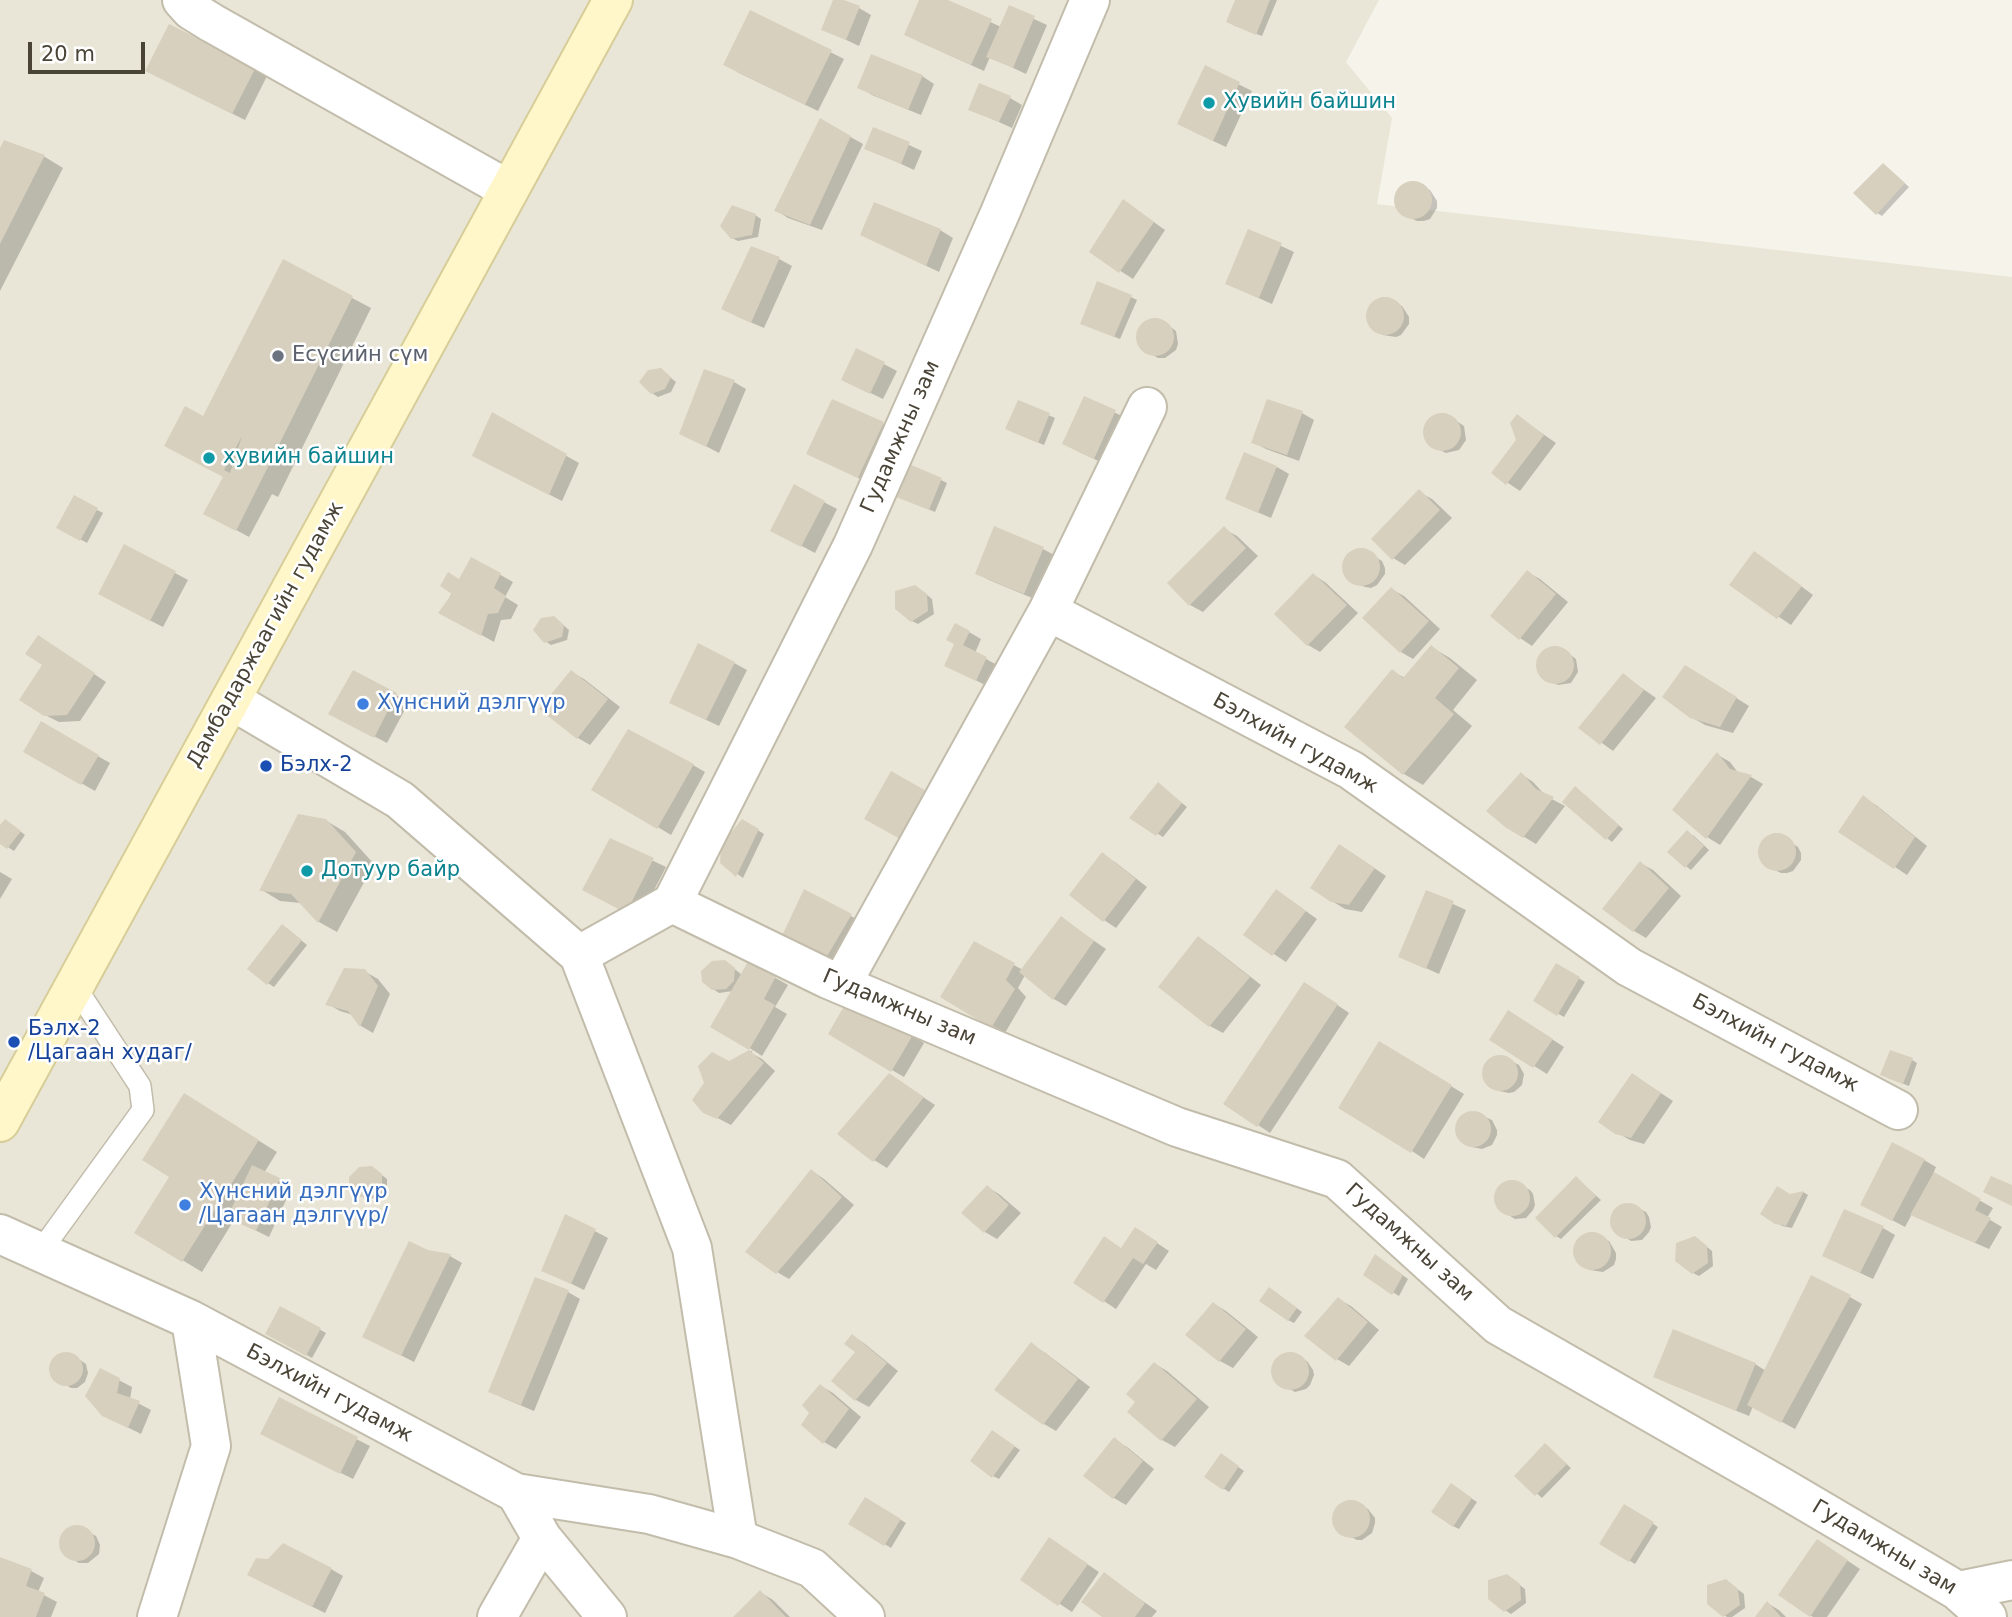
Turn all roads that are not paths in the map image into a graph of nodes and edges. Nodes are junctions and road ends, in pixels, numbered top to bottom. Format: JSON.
{"nodes":[{"id":1,"x":181,"y":0,"type":"edge"},
{"id":2,"x":613,"y":0,"type":"edge"},
{"id":3,"x":1090,"y":0,"type":"edge"},
{"id":4,"x":509,"y":190,"type":"junction"},
{"id":5,"x":1147,"y":407,"type":"dead end"},
{"id":6,"x":1048,"y":611,"type":"junction"},
{"id":7,"x":231,"y":700,"type":"junction"},
{"id":8,"x":672,"y":903,"type":"junction"},
{"id":9,"x":579,"y":955,"type":"junction"},
{"id":10,"x":842,"y":983,"type":"junction"},
{"id":11,"x":74,"y":985,"type":"junction"},
{"id":12,"x":1898,"y":1110,"type":"dead end"},
{"id":13,"x":0,"y":1122,"type":"edge"},
{"id":14,"x":0,"y":1234,"type":"edge"},
{"id":15,"x":40,"y":1252,"type":"junction"},
{"id":16,"x":191,"y":1320,"type":"junction"},
{"id":17,"x":516,"y":1493,"type":"junction"},
{"id":18,"x":542,"y":1538,"type":"junction"},
{"id":19,"x":737,"y":1539,"type":"junction"},
{"id":20,"x":2012,"y":1580,"type":"edge"},
{"id":21,"x":1958,"y":1591,"type":"junction"},
{"id":22,"x":157,"y":1617,"type":"edge"},
{"id":23,"x":497,"y":1617,"type":"edge"},
{"id":24,"x":607,"y":1617,"type":"edge"},
{"id":25,"x":865,"y":1617,"type":"edge"},
{"id":26,"x":1987,"y":1617,"type":"edge"}],
"edges":[{"from":1,"to":4,"type":"street"},
{"from":2,"to":4,"type":"main road","name":"Дамбадаржаагийн гудамж"},
{"from":3,"to":8,"type":"street","name":"Гудамжны зам"},
{"from":4,"to":7,"type":"main road","name":"Дамбадаржаагийн гудамж"},
{"from":5,"to":6,"type":"street"},
{"from":6,"to":10,"type":"street"},
{"from":6,"to":12,"type":"street","name":"Бэлхийн гудамж"},
{"from":7,"to":9,"type":"street"},
{"from":7,"to":11,"type":"main road","name":"Дамбадаржаагийн гудамж"},
{"from":8,"to":9,"type":"street"},
{"from":8,"to":10,"type":"street","name":"Гудамжны зам"},
{"from":9,"to":19,"type":"street"},
{"from":10,"to":21,"type":"street","name":"Гудамжны зам"},
{"from":11,"to":13,"type":"main road","name":"Дамбадаржаагийн гудамж"},
{"from":11,"to":15,"type":"lane"},
{"from":14,"to":15,"type":"street","name":"Бэлхийн гудамж"},
{"from":15,"to":16,"type":"street","name":"Бэлхийн гудамж"},
{"from":16,"to":17,"type":"street","name":"Бэлхийн гудамж"},
{"from":16,"to":22,"type":"street"},
{"from":17,"to":18,"type":"street"},
{"from":17,"to":19,"type":"street"},
{"from":18,"to":23,"type":"street"},
{"from":18,"to":24,"type":"street"},
{"from":19,"to":25,"type":"street"},
{"from":20,"to":21,"type":"street"},
{"from":21,"to":26,"type":"street","name":"Гудамжны зам"}]}
